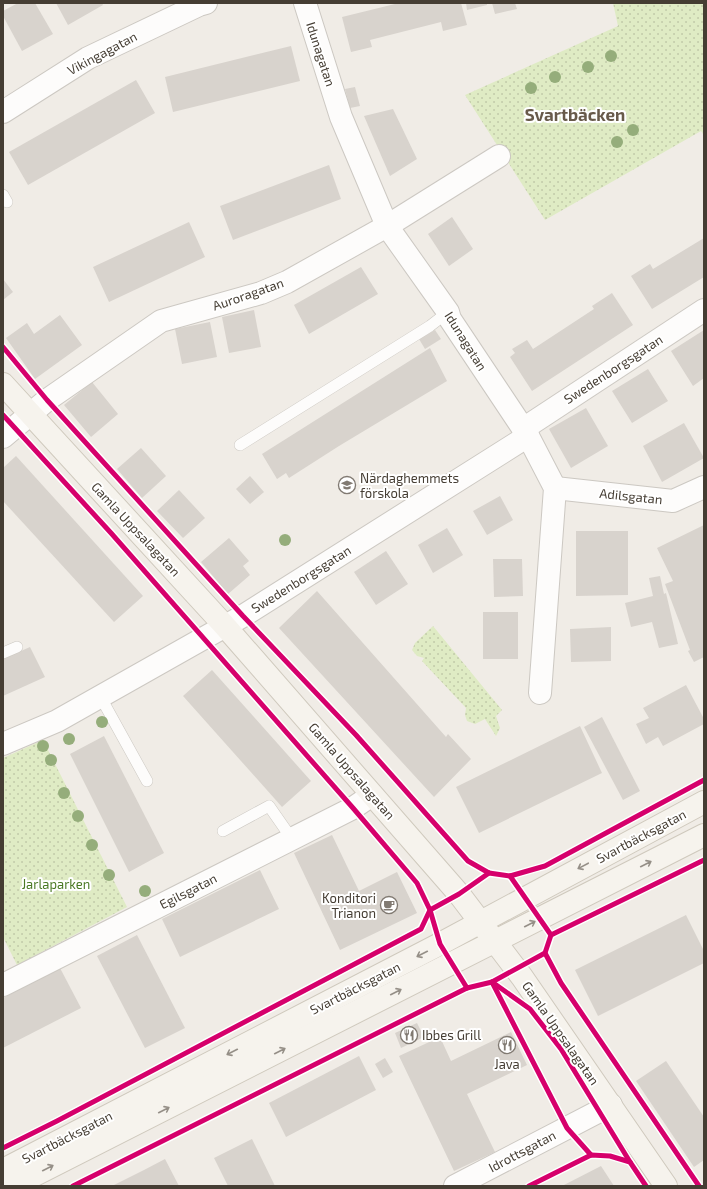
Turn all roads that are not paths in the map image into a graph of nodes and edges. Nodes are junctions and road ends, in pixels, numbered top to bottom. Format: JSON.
{"nodes":[{"id":1,"x":206,"y":3,"type":"edge"},
{"id":2,"x":305,"y":3,"type":"edge"},
{"id":3,"x":3,"y":112,"type":"edge"},
{"id":4,"x":499,"y":156,"type":"dead end"},
{"id":5,"x":387,"y":226,"type":"junction"},
{"id":6,"x":704,"y":310,"type":"edge"},
{"id":7,"x":448,"y":312,"type":"junction"},
{"id":8,"x":3,"y":384,"type":"edge"},
{"id":9,"x":30,"y":414,"type":"junction"},
{"id":10,"x":525,"y":432,"type":"junction"},
{"id":11,"x":3,"y":437,"type":"edge"},
{"id":12,"x":240,"y":445,"type":"dead end"},
{"id":13,"x":704,"y":487,"type":"edge"},
{"id":14,"x":555,"y":488,"type":"junction"},
{"id":15,"x":224,"y":625,"type":"junction"},
{"id":16,"x":17,"y":647,"type":"dead end"},
{"id":17,"x":3,"y":653,"type":"edge"},
{"id":18,"x":540,"y":693,"type":"dead end"},
{"id":19,"x":100,"y":696,"type":"junction"},
{"id":20,"x":3,"y":744,"type":"edge"},
{"id":21,"x":147,"y":781,"type":"dead end"},
{"id":22,"x":372,"y":795,"type":"junction"},
{"id":23,"x":704,"y":802,"type":"edge"},
{"id":24,"x":223,"y":831,"type":"dead end"},
{"id":25,"x":704,"y":835,"type":"edge"},
{"id":26,"x":292,"y":839,"type":"junction"},
{"id":27,"x":481,"y":922,"type":"junction"},
{"id":28,"x":496,"y":941,"type":"junction"},
{"id":29,"x":3,"y":985,"type":"edge"},
{"id":30,"x":611,"y":1105,"type":"junction"},
{"id":31,"x":3,"y":1170,"type":"edge"},
{"id":32,"x":13,"y":1186,"type":"edge"},
{"id":33,"x":455,"y":1186,"type":"edge"},
{"id":34,"x":666,"y":1186,"type":"edge"}],
"edges":[{"from":1,"to":3,"type":"street","name":"Vikingagatan"},
{"from":2,"to":5,"type":"street","name":"Idunagatan"},
{"from":4,"to":5,"type":"street","name":"Auroragatan"},
{"from":5,"to":7,"type":"street","name":"Idunagatan"},
{"from":5,"to":9,"type":"street","name":"Auroragatan"},
{"from":6,"to":10,"type":"street","name":"Swedenborgsgatan"},
{"from":7,"to":10,"type":"street","name":"Idunagatan"},
{"from":7,"to":12,"type":"lane"},
{"from":8,"to":9,"type":"street","name":"Gamla Uppsalagatan"},
{"from":9,"to":11,"type":"street","name":"Auroragatan"},
{"from":9,"to":15,"type":"street","name":"Gamla Uppsalagatan"},
{"from":10,"to":14,"type":"street","name":"Idunagatan"},
{"from":10,"to":15,"type":"street","name":"Swedenborgsgatan"},
{"from":13,"to":14,"type":"street","name":"Adilsgatan"},
{"from":14,"to":18,"type":"street"},
{"from":15,"to":19,"type":"street","name":"Swedenborgsgatan"},
{"from":15,"to":22,"type":"street","name":"Gamla Uppsalagatan"},
{"from":16,"to":17,"type":"lane"},
{"from":19,"to":20,"type":"street","name":"Swedenborgsgatan"},
{"from":19,"to":21,"type":"lane"},
{"from":22,"to":26,"type":"street","name":"Egilsgatan"},
{"from":22,"to":27,"type":"street","name":"Gamla Uppsalagatan"},
{"from":23,"to":27,"type":"street","name":"Svartbäcksgatan","one_way":true},
{"from":24,"to":26,"type":"lane"},
{"from":28,"to":25,"type":"street","name":"Svartbäcksgatan","one_way":true},
{"from":26,"to":29,"type":"street","name":"Egilsgatan"},
{"from":27,"to":28,"type":"street","name":"Gamla Uppsalagatan"},
{"from":27,"to":31,"type":"street","name":"Svartbäcksgatan","one_way":true},
{"from":28,"to":30,"type":"street","name":"Gamla Uppsalagatan"},
{"from":32,"to":28,"type":"street","name":"Svartbäcksgatan","one_way":true},
{"from":30,"to":33,"type":"street","name":"Idrottsgatan"},
{"from":30,"to":34,"type":"street","name":"Gamla Uppsalagatan"}]}
